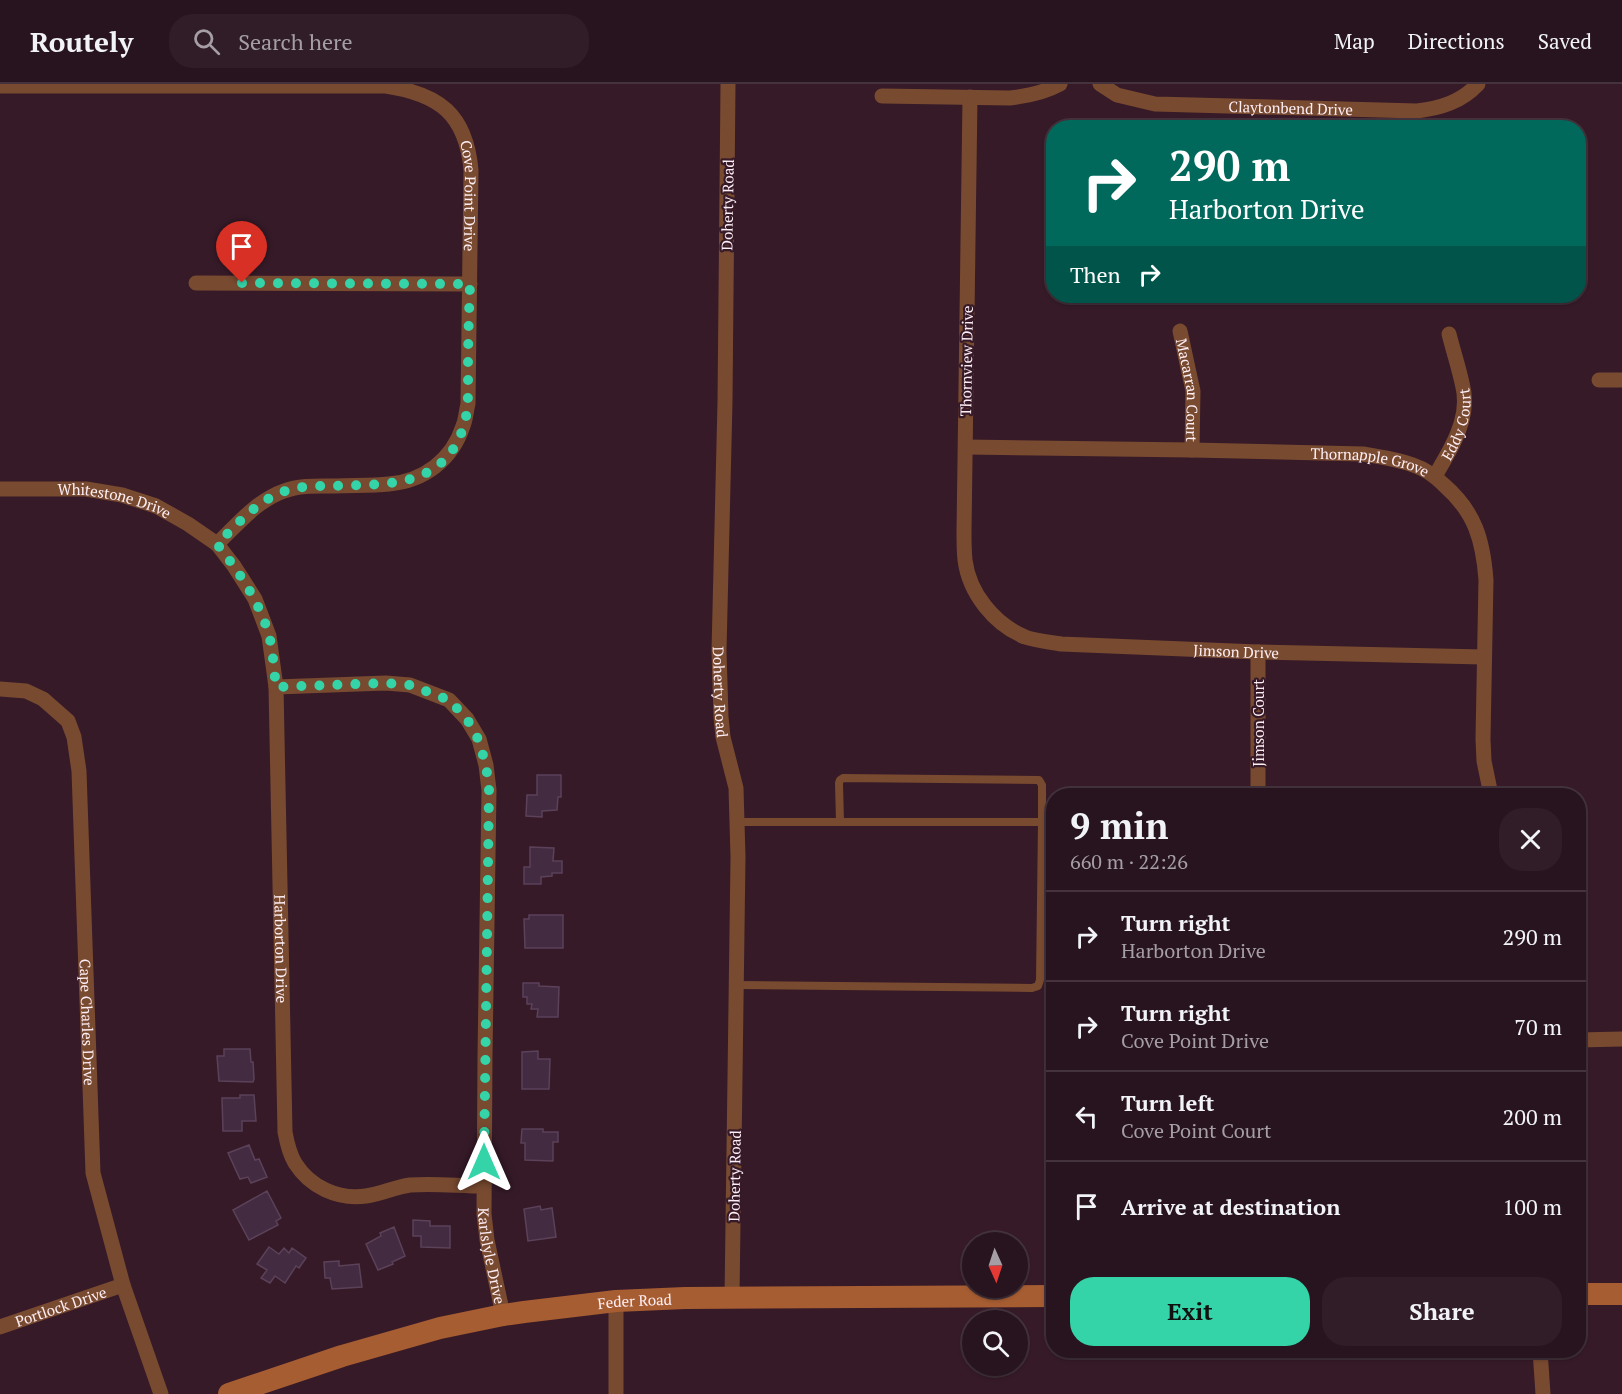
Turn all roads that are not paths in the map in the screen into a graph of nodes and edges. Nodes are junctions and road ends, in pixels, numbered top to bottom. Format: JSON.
{"nodes":[{"id":1,"x":728,"y":84,"type":"edge"},
{"id":2,"x":1060,"y":84,"type":"edge"},
{"id":3,"x":1100,"y":84,"type":"edge"},
{"id":4,"x":1478,"y":84,"type":"edge"},
{"id":5,"x":0,"y":86,"type":"edge"},
{"id":6,"x":882,"y":96,"type":"dead end"},
{"id":7,"x":970,"y":97,"type":"junction"},
{"id":8,"x":196,"y":283,"type":"dead end"},
{"id":9,"x":470,"y":284,"type":"junction"},
{"id":10,"x":1180,"y":331,"type":"dead end"},
{"id":11,"x":1449,"y":334,"type":"dead end"},
{"id":12,"x":1599,"y":380,"type":"dead end"},
{"id":13,"x":1622,"y":380,"type":"edge"},
{"id":14,"x":966,"y":447,"type":"junction"},
{"id":15,"x":1192,"y":450,"type":"junction"},
{"id":16,"x":1435,"y":476,"type":"junction"},
{"id":17,"x":0,"y":489,"type":"edge"},
{"id":18,"x":217,"y":544,"type":"junction"},
{"id":19,"x":994,"y":617,"type":"joint"},
{"id":20,"x":1258,"y":652,"type":"junction"},
{"id":21,"x":1484,"y":657,"type":"junction"},
{"id":22,"x":276,"y":687,"type":"junction"},
{"id":23,"x":0,"y":689,"type":"edge"},
{"id":24,"x":1258,"y":788,"type":"edge"},
{"id":25,"x":1490,"y":788,"type":"edge"},
{"id":26,"x":737,"y":822,"type":"junction"},
{"id":27,"x":840,"y":822,"type":"junction"},
{"id":28,"x":1042,"y":822,"type":"junction"},
{"id":29,"x":736,"y":986,"type":"junction"},
{"id":30,"x":1622,"y":1039,"type":"edge"},
{"id":31,"x":1586,"y":1040,"type":"edge"},
{"id":32,"x":484,"y":1186,"type":"junction"},
{"id":33,"x":123,"y":1285,"type":"junction"},
{"id":34,"x":1586,"y":1294,"type":"edge"},
{"id":35,"x":1622,"y":1294,"type":"edge"},
{"id":36,"x":1046,"y":1296,"type":"edge"},
{"id":37,"x":732,"y":1297,"type":"junction"},
{"id":38,"x":616,"y":1301,"type":"junction"},
{"id":39,"x":503,"y":1315,"type":"junction"},
{"id":40,"x":0,"y":1327,"type":"edge"},
{"id":41,"x":1541,"y":1358,"type":"edge"},
{"id":42,"x":161,"y":1394,"type":"edge"},
{"id":43,"x":229,"y":1394,"type":"edge"},
{"id":44,"x":616,"y":1394,"type":"edge"},
{"id":45,"x":1543,"y":1394,"type":"edge"}],
"edges":[{"from":1,"to":26,"type":"street","name":"Doherty Road"},
{"from":2,"to":7,"type":"street"},
{"from":3,"to":4,"type":"street","name":"Claytonbend Drive"},
{"from":5,"to":9,"type":"street","name":"Cove Point Drive"},
{"from":6,"to":7,"type":"street"},
{"from":7,"to":14,"type":"street","name":"Thornview Drive"},
{"from":8,"to":9,"type":"street"},
{"from":9,"to":18,"type":"street","name":"Cove Point Drive"},
{"from":10,"to":15,"type":"street","name":"Macarran Court"},
{"from":11,"to":16,"type":"street","name":"Eddy Court"},
{"from":12,"to":13,"type":"street"},
{"from":14,"to":15,"type":"street","name":"Thornapple Grove"},
{"from":14,"to":19,"type":"street","name":"Thornview Drive"},
{"from":15,"to":16,"type":"street","name":"Thornapple Grove"},
{"from":16,"to":21,"type":"street","name":"Thornapple Grove"},
{"from":17,"to":18,"type":"street","name":"Whitestone Drive"},
{"from":18,"to":22,"type":"street","name":"Harborton Drive"},
{"from":19,"to":20,"type":"street","name":"Jimson Drive"},
{"from":20,"to":21,"type":"street","name":"Jimson Drive"},
{"from":20,"to":24,"type":"street","name":"Jimson Court"},
{"from":21,"to":25,"type":"street","name":"Thornapple Grove"},
{"from":22,"to":32,"type":"street","name":"Karlslyle Drive"},
{"from":22,"to":32,"type":"street","name":"Harborton Drive"},
{"from":23,"to":33,"type":"street","name":"Cape Charles Drive"},
{"from":26,"to":27,"type":"lane"},
{"from":26,"to":29,"type":"street","name":"Doherty Road"},
{"from":27,"to":28,"type":"lane"},
{"from":27,"to":28,"type":"lane"},
{"from":28,"to":29,"type":"lane"},
{"from":29,"to":37,"type":"street","name":"Doherty Road"},
{"from":30,"to":31,"type":"street"},
{"from":32,"to":39,"type":"street","name":"Karlslyle Drive"},
{"from":33,"to":40,"type":"street","name":"Portlock Drive"},
{"from":33,"to":42,"type":"street","name":"Cape Charles Drive"},
{"from":34,"to":35,"type":"main road"},
{"from":36,"to":37,"type":"main road","name":"Feder Road"},
{"from":37,"to":38,"type":"main road","name":"Feder Road"},
{"from":38,"to":39,"type":"main road","name":"Feder Road"},
{"from":38,"to":44,"type":"street"},
{"from":39,"to":43,"type":"main road","name":"Feder Road"},
{"from":41,"to":45,"type":"street"}]}
